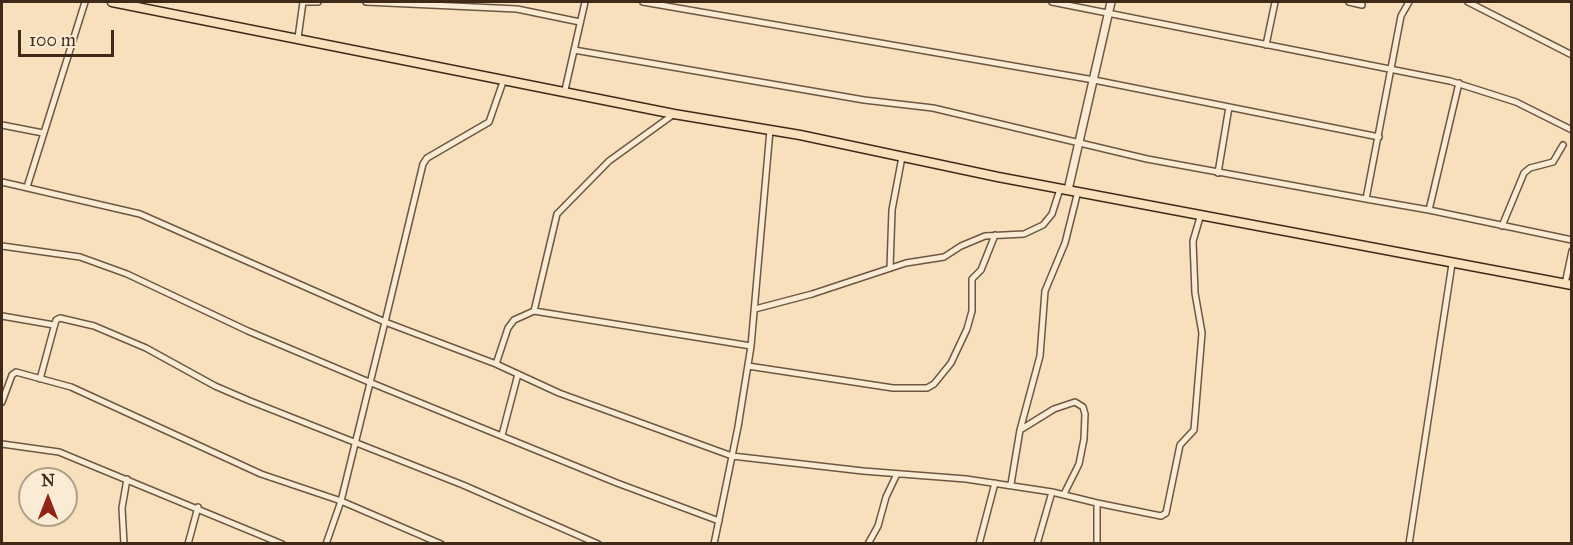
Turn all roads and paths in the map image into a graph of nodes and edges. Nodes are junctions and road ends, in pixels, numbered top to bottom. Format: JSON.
{"nodes":[{"id":1,"x":85,"y":2,"type":"edge"},
{"id":2,"x":112,"y":2,"type":"edge"},
{"id":3,"x":303,"y":2,"type":"edge"},
{"id":4,"x":318,"y":2,"type":"edge"},
{"id":5,"x":366,"y":2,"type":"edge"},
{"id":6,"x":585,"y":2,"type":"edge"},
{"id":7,"x":644,"y":2,"type":"edge"},
{"id":8,"x":1052,"y":2,"type":"edge"},
{"id":9,"x":1111,"y":2,"type":"edge"},
{"id":10,"x":1275,"y":2,"type":"edge"},
{"id":11,"x":1349,"y":2,"type":"edge"},
{"id":12,"x":1409,"y":2,"type":"edge"},
{"id":13,"x":1468,"y":2,"type":"edge"},
{"id":14,"x":1362,"y":5,"type":"dead end"},
{"id":15,"x":1109,"y":13,"type":"junction"},
{"id":16,"x":580,"y":22,"type":"junction"},
{"id":17,"x":298,"y":38,"type":"junction"},
{"id":18,"x":1266,"y":45,"type":"junction"},
{"id":19,"x":574,"y":50,"type":"junction"},
{"id":20,"x":1572,"y":55,"type":"edge"},
{"id":21,"x":1390,"y":70,"type":"junction"},
{"id":22,"x":504,"y":78,"type":"junction"},
{"id":23,"x":1094,"y":80,"type":"junction"},
{"id":24,"x":1459,"y":83,"type":"junction"},
{"id":25,"x":565,"y":90,"type":"junction"},
{"id":26,"x":1229,"y":107,"type":"junction"},
{"id":27,"x":674,"y":114,"type":"junction"},
{"id":28,"x":2,"y":125,"type":"edge"},
{"id":29,"x":770,"y":130,"type":"junction"},
{"id":30,"x":1572,"y":130,"type":"edge"},
{"id":31,"x":43,"y":133,"type":"junction"},
{"id":32,"x":1379,"y":137,"type":"junction"},
{"id":33,"x":1080,"y":143,"type":"junction"},
{"id":34,"x":1563,"y":145,"type":"dead end"},
{"id":35,"x":902,"y":157,"type":"junction"},
{"id":36,"x":1218,"y":173,"type":"junction"},
{"id":37,"x":2,"y":182,"type":"edge"},
{"id":38,"x":27,"y":187,"type":"junction"},
{"id":39,"x":1064,"y":189,"type":"junction"},
{"id":40,"x":1078,"y":191,"type":"junction"},
{"id":41,"x":1366,"y":199,"type":"junction"},
{"id":42,"x":1429,"y":210,"type":"junction"},
{"id":43,"x":1201,"y":214,"type":"junction"},
{"id":44,"x":1502,"y":226,"type":"junction"},
{"id":45,"x":995,"y":235,"type":"junction"},
{"id":46,"x":1572,"y":240,"type":"edge"},
{"id":47,"x":2,"y":246,"type":"edge"},
{"id":48,"x":1572,"y":251,"type":"edge"},
{"id":49,"x":1452,"y":264,"type":"junction"},
{"id":50,"x":890,"y":268,"type":"junction"},
{"id":51,"x":1568,"y":284,"type":"edge"},
{"id":52,"x":755,"y":309,"type":"junction"},
{"id":53,"x":534,"y":311,"type":"junction"},
{"id":54,"x":2,"y":316,"type":"edge"},
{"id":55,"x":385,"y":322,"type":"junction"},
{"id":56,"x":54,"y":325,"type":"junction"},
{"id":57,"x":751,"y":346,"type":"junction"},
{"id":58,"x":496,"y":364,"type":"junction"},
{"id":59,"x":748,"y":366,"type":"junction"},
{"id":60,"x":518,"y":374,"type":"junction"},
{"id":61,"x":40,"y":379,"type":"junction"},
{"id":62,"x":2,"y":382,"type":"edge"},
{"id":63,"x":369,"y":382,"type":"junction"},
{"id":64,"x":9,"y":384,"type":"junction"},
{"id":65,"x":2,"y":402,"type":"edge"},
{"id":66,"x":1020,"y":430,"type":"junction"},
{"id":67,"x":502,"y":435,"type":"junction"},
{"id":68,"x":355,"y":441,"type":"junction"},
{"id":69,"x":2,"y":444,"type":"edge"},
{"id":70,"x":732,"y":456,"type":"junction"},
{"id":71,"x":897,"y":474,"type":"junction"},
{"id":72,"x":127,"y":479,"type":"junction"},
{"id":73,"x":995,"y":483,"type":"junction"},
{"id":74,"x":1011,"y":484,"type":"junction"},
{"id":75,"x":1052,"y":492,"type":"junction"},
{"id":76,"x":1064,"y":494,"type":"junction"},
{"id":77,"x":341,"y":501,"type":"junction"},
{"id":78,"x":1097,"y":503,"type":"junction"},
{"id":79,"x":198,"y":507,"type":"junction"},
{"id":80,"x":719,"y":521,"type":"junction"},
{"id":81,"x":124,"y":543,"type":"edge"},
{"id":82,"x":188,"y":543,"type":"edge"},
{"id":83,"x":282,"y":543,"type":"edge"},
{"id":84,"x":326,"y":543,"type":"edge"},
{"id":85,"x":441,"y":543,"type":"edge"},
{"id":86,"x":598,"y":543,"type":"edge"},
{"id":87,"x":714,"y":543,"type":"edge"},
{"id":88,"x":868,"y":543,"type":"edge"},
{"id":89,"x":979,"y":543,"type":"edge"},
{"id":90,"x":1038,"y":543,"type":"edge"},
{"id":91,"x":1097,"y":543,"type":"edge"},
{"id":92,"x":1409,"y":543,"type":"edge"}],
"edges":[{"from":1,"to":31,"type":"street"},
{"from":2,"to":17,"type":"main road"},
{"from":3,"to":4,"type":"street"},
{"from":3,"to":17,"type":"street"},
{"from":5,"to":16,"type":"street"},
{"from":6,"to":16,"type":"street"},
{"from":7,"to":23,"type":"street"},
{"from":8,"to":15,"type":"street"},
{"from":9,"to":15,"type":"street"},
{"from":10,"to":18,"type":"street"},
{"from":11,"to":14,"type":"street"},
{"from":12,"to":21,"type":"street"},
{"from":13,"to":20,"type":"street"},
{"from":15,"to":18,"type":"street"},
{"from":15,"to":23,"type":"street"},
{"from":16,"to":19,"type":"street"},
{"from":17,"to":22,"type":"main road"},
{"from":18,"to":21,"type":"street"},
{"from":19,"to":25,"type":"street"},
{"from":19,"to":33,"type":"street"},
{"from":21,"to":24,"type":"street"},
{"from":21,"to":32,"type":"street"},
{"from":22,"to":25,"type":"main road"},
{"from":22,"to":55,"type":"street"},
{"from":23,"to":26,"type":"street"},
{"from":23,"to":33,"type":"street"},
{"from":24,"to":30,"type":"street"},
{"from":24,"to":42,"type":"street"},
{"from":25,"to":27,"type":"main road"},
{"from":26,"to":32,"type":"street"},
{"from":26,"to":36,"type":"street"},
{"from":27,"to":29,"type":"main road"},
{"from":27,"to":53,"type":"street"},
{"from":28,"to":31,"type":"street"},
{"from":29,"to":35,"type":"main road"},
{"from":29,"to":52,"type":"street"},
{"from":31,"to":38,"type":"street"},
{"from":32,"to":41,"type":"street"},
{"from":33,"to":36,"type":"street"},
{"from":33,"to":39,"type":"street"},
{"from":34,"to":44,"type":"street"},
{"from":35,"to":39,"type":"main road"},
{"from":35,"to":50,"type":"street"},
{"from":36,"to":41,"type":"street"},
{"from":37,"to":38,"type":"street"},
{"from":38,"to":55,"type":"street"},
{"from":39,"to":40,"type":"main road"},
{"from":39,"to":45,"type":"street"},
{"from":40,"to":43,"type":"main road"},
{"from":40,"to":66,"type":"street"},
{"from":41,"to":42,"type":"street"},
{"from":42,"to":44,"type":"street"},
{"from":43,"to":49,"type":"main road"},
{"from":43,"to":78,"type":"street"},
{"from":44,"to":46,"type":"street"},
{"from":45,"to":50,"type":"street"},
{"from":45,"to":59,"type":"street"},
{"from":47,"to":63,"type":"street"},
{"from":48,"to":51,"type":"street"},
{"from":49,"to":51,"type":"main road"},
{"from":49,"to":92,"type":"street"},
{"from":50,"to":52,"type":"street"},
{"from":52,"to":57,"type":"street"},
{"from":53,"to":57,"type":"street"},
{"from":53,"to":58,"type":"street"},
{"from":54,"to":56,"type":"street"},
{"from":55,"to":58,"type":"street"},
{"from":55,"to":63,"type":"street"},
{"from":56,"to":61,"type":"street"},
{"from":56,"to":68,"type":"street"},
{"from":57,"to":59,"type":"street"},
{"from":58,"to":60,"type":"street"},
{"from":59,"to":70,"type":"street"},
{"from":60,"to":67,"type":"street"},
{"from":60,"to":70,"type":"street"},
{"from":61,"to":64,"type":"street"},
{"from":61,"to":77,"type":"street"},
{"from":62,"to":64,"type":"street"},
{"from":63,"to":67,"type":"street"},
{"from":63,"to":68,"type":"street"},
{"from":64,"to":65,"type":"street"},
{"from":66,"to":74,"type":"street"},
{"from":66,"to":76,"type":"street"},
{"from":67,"to":80,"type":"street"},
{"from":68,"to":77,"type":"street"},
{"from":68,"to":86,"type":"street"},
{"from":69,"to":72,"type":"street"},
{"from":70,"to":71,"type":"street"},
{"from":70,"to":80,"type":"street"},
{"from":71,"to":73,"type":"street"},
{"from":71,"to":88,"type":"street"},
{"from":72,"to":79,"type":"street"},
{"from":72,"to":81,"type":"street"},
{"from":73,"to":74,"type":"street"},
{"from":73,"to":89,"type":"street"},
{"from":74,"to":75,"type":"street"},
{"from":75,"to":76,"type":"street"},
{"from":75,"to":90,"type":"street"},
{"from":76,"to":78,"type":"street"},
{"from":77,"to":84,"type":"street"},
{"from":77,"to":85,"type":"street"},
{"from":78,"to":91,"type":"street"},
{"from":79,"to":82,"type":"street"},
{"from":79,"to":83,"type":"street"},
{"from":80,"to":87,"type":"street"}]}
